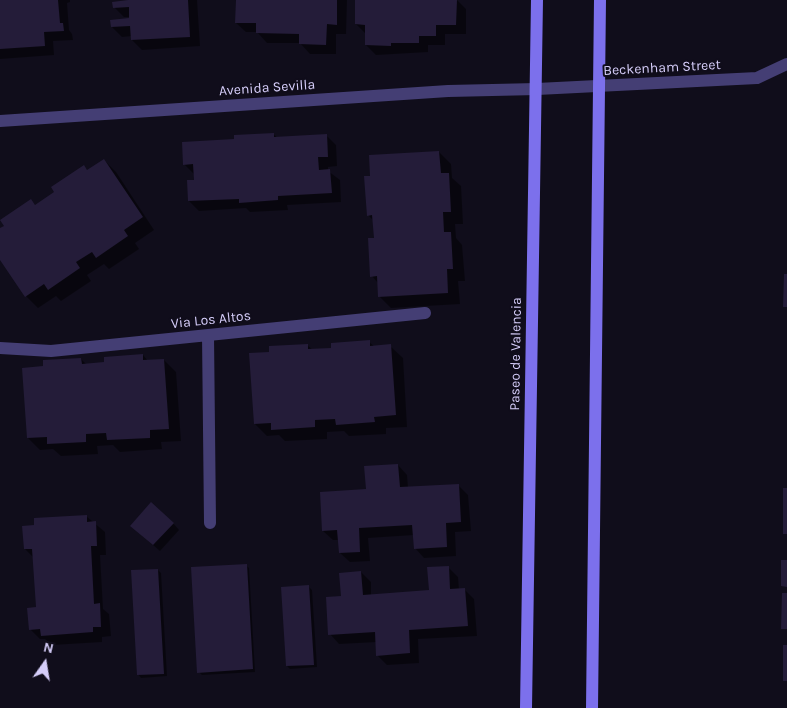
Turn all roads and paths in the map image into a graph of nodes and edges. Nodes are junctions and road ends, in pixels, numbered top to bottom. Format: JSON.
{"nodes":[{"id":1,"x":537,"y":0,"type":"edge"},
{"id":2,"x":600,"y":0,"type":"edge"},
{"id":3,"x":787,"y":64,"type":"edge"},
{"id":4,"x":600,"y":86,"type":"junction"},
{"id":5,"x":537,"y":89,"type":"junction"},
{"id":6,"x":0,"y":121,"type":"edge"},
{"id":7,"x":425,"y":313,"type":"dead end"},
{"id":8,"x":208,"y":335,"type":"junction"},
{"id":9,"x":0,"y":348,"type":"edge"},
{"id":10,"x":210,"y":523,"type":"dead end"},
{"id":11,"x":526,"y":708,"type":"edge"},
{"id":12,"x":592,"y":708,"type":"edge"}],
"edges":[{"from":1,"to":5,"type":"main road","name":"Paseo de Valencia"},
{"from":2,"to":4,"type":"main road"},
{"from":3,"to":4,"type":"street","name":"Beckenham Street"},
{"from":4,"to":5,"type":"street","name":"Beckenham Street"},
{"from":4,"to":12,"type":"main road"},
{"from":5,"to":6,"type":"street","name":"Avenida Sevilla"},
{"from":5,"to":11,"type":"main road","name":"Paseo de Valencia"},
{"from":7,"to":8,"type":"street","name":"Via Los Altos"},
{"from":8,"to":9,"type":"street","name":"Via Los Altos"},
{"from":8,"to":10,"type":"street"}]}
